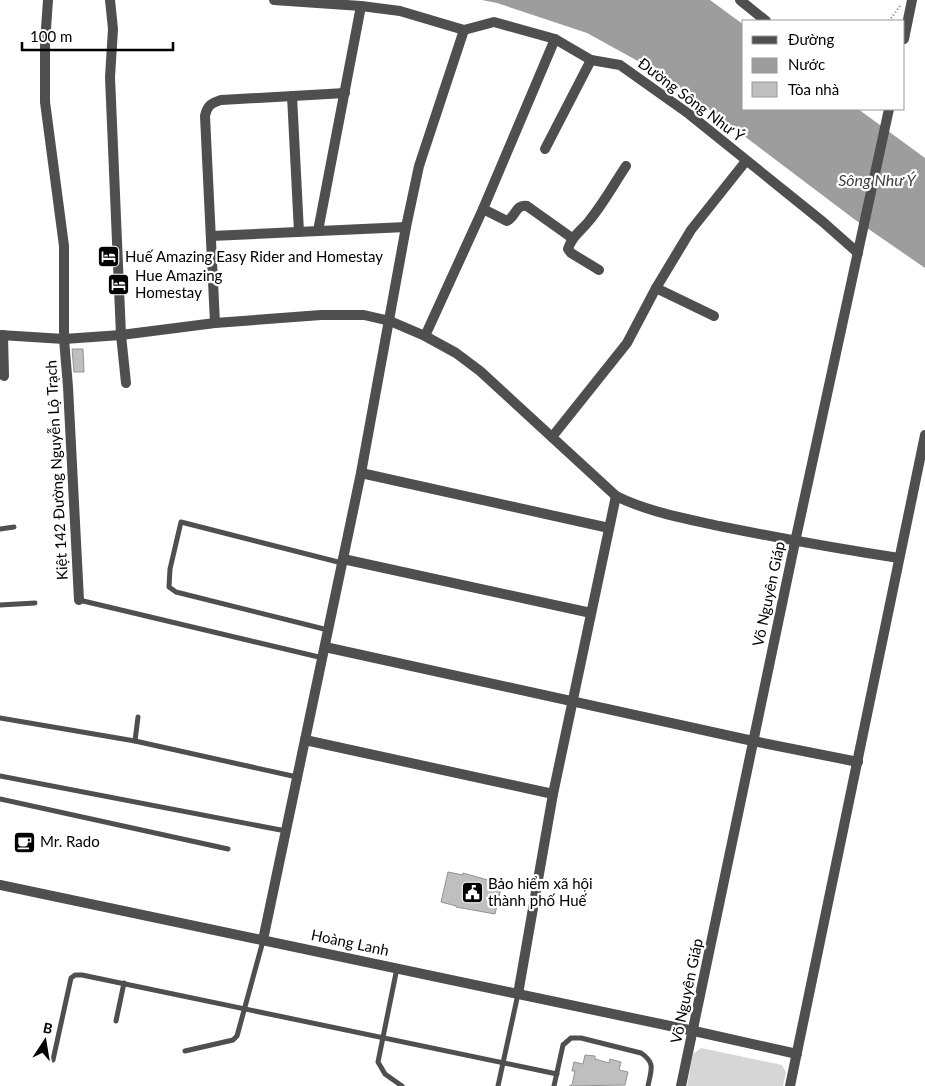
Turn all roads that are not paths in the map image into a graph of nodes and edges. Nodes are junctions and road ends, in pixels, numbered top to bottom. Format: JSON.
{"nodes":[{"id":1,"x":48,"y":0,"type":"edge"},
{"id":2,"x":110,"y":0,"type":"edge"},
{"id":3,"x":274,"y":0,"type":"edge"},
{"id":4,"x":740,"y":0,"type":"edge"},
{"id":5,"x":912,"y":0,"type":"edge"},
{"id":6,"x":361,"y":6,"type":"junction"},
{"id":7,"x":765,"y":20,"type":"edge"},
{"id":8,"x":464,"y":30,"type":"junction"},
{"id":9,"x":905,"y":34,"type":"edge"},
{"id":10,"x":555,"y":40,"type":"junction"},
{"id":11,"x":591,"y":60,"type":"junction"},
{"id":12,"x":344,"y":93,"type":"junction"},
{"id":13,"x":292,"y":96,"type":"junction"},
{"id":14,"x":886,"y":114,"type":"edge"},
{"id":15,"x":545,"y":149,"type":"dead end"},
{"id":16,"x":746,"y":161,"type":"junction"},
{"id":17,"x":626,"y":166,"type":"dead end"},
{"id":18,"x":483,"y":209,"type":"junction"},
{"id":19,"x":406,"y":227,"type":"junction"},
{"id":20,"x":318,"y":231,"type":"junction"},
{"id":21,"x":299,"y":232,"type":"junction"},
{"id":22,"x":211,"y":236,"type":"junction"},
{"id":23,"x":572,"y":238,"type":"junction"},
{"id":24,"x":858,"y":248,"type":"junction"},
{"id":25,"x":598,"y":270,"type":"dead end"},
{"id":26,"x":656,"y":288,"type":"junction"},
{"id":27,"x":714,"y":316,"type":"dead end"},
{"id":28,"x":390,"y":321,"type":"junction"},
{"id":29,"x":215,"y":323,"type":"junction"},
{"id":30,"x":1,"y":335,"type":"edge"},
{"id":31,"x":121,"y":335,"type":"junction"},
{"id":32,"x":425,"y":336,"type":"junction"},
{"id":33,"x":64,"y":339,"type":"junction"},
{"id":34,"x":4,"y":376,"type":"dead end"},
{"id":35,"x":126,"y":383,"type":"dead end"},
{"id":36,"x":925,"y":435,"type":"edge"},
{"id":37,"x":552,"y":437,"type":"junction"},
{"id":38,"x":361,"y":473,"type":"junction"},
{"id":39,"x":616,"y":496,"type":"junction"},
{"id":40,"x":14,"y":527,"type":"dead end"},
{"id":41,"x":609,"y":528,"type":"junction"},
{"id":42,"x":0,"y":529,"type":"edge"},
{"id":43,"x":795,"y":542,"type":"junction"},
{"id":44,"x":899,"y":558,"type":"junction"},
{"id":45,"x":342,"y":561,"type":"junction"},
{"id":46,"x":79,"y":600,"type":"joint"},
{"id":47,"x":35,"y":602,"type":"dead end"},
{"id":48,"x":0,"y":605,"type":"edge"},
{"id":49,"x":591,"y":613,"type":"junction"},
{"id":50,"x":329,"y":630,"type":"junction"},
{"id":51,"x":325,"y":647,"type":"junction"},
{"id":52,"x":323,"y":658,"type":"junction"},
{"id":53,"x":572,"y":701,"type":"junction"},
{"id":54,"x":138,"y":717,"type":"dead end"},
{"id":55,"x":0,"y":718,"type":"edge"},
{"id":56,"x":305,"y":740,"type":"junction"},
{"id":57,"x":135,"y":741,"type":"junction"},
{"id":58,"x":753,"y":741,"type":"junction"},
{"id":59,"x":858,"y":762,"type":"junction"},
{"id":60,"x":0,"y":776,"type":"edge"},
{"id":61,"x":298,"y":777,"type":"junction"},
{"id":62,"x":552,"y":794,"type":"junction"},
{"id":63,"x":0,"y":799,"type":"edge"},
{"id":64,"x":286,"y":831,"type":"junction"},
{"id":65,"x":228,"y":849,"type":"dead end"},
{"id":66,"x":0,"y":885,"type":"edge"},
{"id":67,"x":263,"y":940,"type":"junction"},
{"id":68,"x":397,"y":968,"type":"junction"},
{"id":69,"x":124,"y":983,"type":"junction"},
{"id":70,"x":518,"y":994,"type":"junction"},
{"id":71,"x":246,"y":1009,"type":"junction"},
{"id":72,"x":116,"y":1022,"type":"dead end"},
{"id":73,"x":694,"y":1031,"type":"junction"},
{"id":74,"x":382,"y":1038,"type":"junction"},
{"id":75,"x":185,"y":1051,"type":"dead end"},
{"id":76,"x":797,"y":1054,"type":"junction"},
{"id":77,"x":53,"y":1060,"type":"dead end"},
{"id":78,"x":503,"y":1063,"type":"junction"},
{"id":79,"x":557,"y":1074,"type":"junction"},
{"id":80,"x":402,"y":1086,"type":"edge"},
{"id":81,"x":498,"y":1086,"type":"edge"},
{"id":82,"x":554,"y":1086,"type":"edge"},
{"id":83,"x":648,"y":1086,"type":"edge"},
{"id":84,"x":681,"y":1086,"type":"edge"},
{"id":85,"x":790,"y":1086,"type":"edge"}],
"edges":[{"from":1,"to":33,"type":"street","name":"Kiệt 142 Đường Nguyễn Lộ Trạch"},
{"from":2,"to":31,"type":"street"},
{"from":3,"to":6,"type":"street"},
{"from":4,"to":7,"type":"street"},
{"from":5,"to":9,"type":"street"},
{"from":6,"to":8,"type":"street"},
{"from":6,"to":12,"type":"street"},
{"from":8,"to":10,"type":"street","name":"Đường Sông Như Ý"},
{"from":8,"to":19,"type":"street"},
{"from":10,"to":11,"type":"street","name":"Đường Sông Như Ý"},
{"from":10,"to":18,"type":"street"},
{"from":11,"to":15,"type":"street"},
{"from":11,"to":16,"type":"street","name":"Đường Sông Như Ý"},
{"from":12,"to":13,"type":"street"},
{"from":12,"to":20,"type":"street"},
{"from":13,"to":21,"type":"street"},
{"from":13,"to":22,"type":"street"},
{"from":14,"to":24,"type":"street","name":"Võ Nguyên Giáp"},
{"from":16,"to":24,"type":"street","name":"Đường Sông Như Ý"},
{"from":16,"to":26,"type":"street"},
{"from":17,"to":23,"type":"street"},
{"from":18,"to":23,"type":"street"},
{"from":18,"to":32,"type":"street"},
{"from":19,"to":20,"type":"street"},
{"from":19,"to":28,"type":"street"},
{"from":20,"to":21,"type":"street"},
{"from":21,"to":22,"type":"street"},
{"from":22,"to":29,"type":"street"},
{"from":23,"to":25,"type":"street"},
{"from":24,"to":43,"type":"street","name":"Võ Nguyên Giáp"},
{"from":26,"to":27,"type":"street"},
{"from":26,"to":37,"type":"street"},
{"from":28,"to":29,"type":"street"},
{"from":28,"to":32,"type":"street"},
{"from":28,"to":38,"type":"street"},
{"from":29,"to":31,"type":"street"},
{"from":30,"to":33,"type":"street"},
{"from":30,"to":34,"type":"street"},
{"from":31,"to":33,"type":"street"},
{"from":31,"to":35,"type":"street"},
{"from":32,"to":37,"type":"street"},
{"from":33,"to":46,"type":"street","name":"Kiệt 142 Đường Nguyễn Lộ Trạch"},
{"from":36,"to":44,"type":"street"},
{"from":37,"to":39,"type":"street"},
{"from":38,"to":41,"type":"street"},
{"from":38,"to":45,"type":"street"},
{"from":39,"to":41,"type":"street"},
{"from":39,"to":43,"type":"street"},
{"from":40,"to":42,"type":"lane"},
{"from":41,"to":49,"type":"street"},
{"from":43,"to":44,"type":"street"},
{"from":43,"to":58,"type":"street","name":"Võ Nguyên Giáp"},
{"from":44,"to":59,"type":"street"},
{"from":45,"to":49,"type":"street"},
{"from":45,"to":50,"type":"street"},
{"from":45,"to":50,"type":"lane"},
{"from":46,"to":52,"type":"lane"},
{"from":47,"to":48,"type":"lane"},
{"from":49,"to":53,"type":"street"},
{"from":50,"to":51,"type":"street"},
{"from":51,"to":52,"type":"street"},
{"from":51,"to":53,"type":"street"},
{"from":52,"to":56,"type":"street"},
{"from":53,"to":58,"type":"street"},
{"from":53,"to":62,"type":"street"},
{"from":54,"to":57,"type":"lane"},
{"from":55,"to":57,"type":"lane"},
{"from":56,"to":61,"type":"street"},
{"from":56,"to":62,"type":"street"},
{"from":57,"to":61,"type":"lane"},
{"from":58,"to":59,"type":"street"},
{"from":58,"to":73,"type":"street","name":"Võ Nguyên Giáp"},
{"from":59,"to":76,"type":"street"},
{"from":60,"to":64,"type":"lane"},
{"from":61,"to":64,"type":"street"},
{"from":62,"to":70,"type":"street"},
{"from":63,"to":65,"type":"lane"},
{"from":64,"to":67,"type":"street"},
{"from":66,"to":67,"type":"street","name":"Hoàng Lanh"},
{"from":67,"to":68,"type":"street","name":"Hoàng Lanh"},
{"from":67,"to":71,"type":"lane"},
{"from":68,"to":70,"type":"street","name":"Hoàng Lanh"},
{"from":68,"to":74,"type":"lane"},
{"from":69,"to":71,"type":"lane"},
{"from":69,"to":72,"type":"lane"},
{"from":69,"to":77,"type":"lane"},
{"from":70,"to":73,"type":"street","name":"Hoàng Lanh"},
{"from":70,"to":78,"type":"lane"},
{"from":71,"to":74,"type":"lane"},
{"from":71,"to":75,"type":"lane"},
{"from":73,"to":76,"type":"street","name":"Hoàng Lanh"},
{"from":73,"to":84,"type":"street","name":"Võ Nguyên Giáp"},
{"from":74,"to":78,"type":"lane"},
{"from":74,"to":80,"type":"lane"},
{"from":76,"to":85,"type":"street"},
{"from":78,"to":79,"type":"lane"},
{"from":78,"to":81,"type":"lane"},
{"from":79,"to":82,"type":"lane"},
{"from":79,"to":83,"type":"lane"}]}
